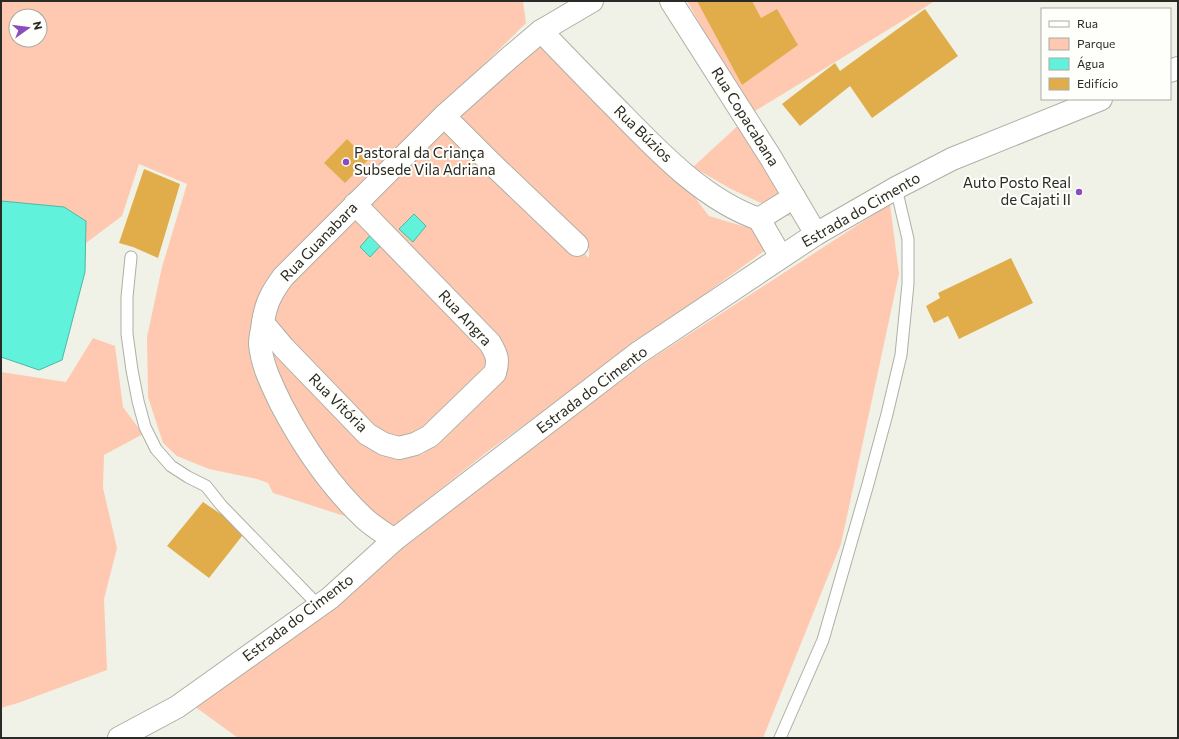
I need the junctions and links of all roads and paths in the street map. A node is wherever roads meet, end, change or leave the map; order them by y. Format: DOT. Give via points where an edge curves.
graph roads {
  1 [pos="592,1"];
  2 [pos="671,1"];
  3 [pos="541,31"];
  4 [pos="1099,100"];
  5 [pos="444,116"];
  6 [pos="896,188"];
  7 [pos="794,197"];
  8 [pos="355,204"];
  9 [pos="759,219"];
  10 [pos="816,234"];
  11 [pos="577,245"];
  12 [pos="781,257"];
  13 [pos="131,258"];
  14 [pos="263,323"];
  15 [pos="430,436"];
  16 [pos="394,540"];
  17 [pos="319,606"];
  18 [pos="119,738"];
  19 [pos="780,738"];
  1 -- 3 [label="street, Rua Guanabara"];
  2 -- 7 [label="street, Rua Copacabana"];
  3 -- 5 [label="street, Rua Guanabara"];
  3 -- 9 [label="street, Rua Búzios" via="652,144 690,178 722,202"];
  4 -- 6 [label="street, Estrada do Cimento" via="952,159"];
  5 -- 8 [label="street, Rua Guanabara"];
  5 -- 11 [label="street"];
  6 -- 10 [label="street, Estrada do Cimento"];
  6 -- 19 [label="lane" via="908,239 908,284 901,354 868,484 823,640"];
  7 -- 9 [label="street"];
  7 -- 10 [label="street, Rua Copacabana"];
  8 -- 14 [label="street, Rua Guanabara" via="283,277 265,307"];
  8 -- 15 [label="street, Rua Angra" via="490,343 496,355 498,364 495,373"];
  9 -- 12 [label="street"];
  10 -- 12 [label="street, Estrada do Cimento"];
  12 -- 16 [label="street, Estrada do Cimento" via="638,353"];
  13 -- 17 [label="lane" via="127,334 138,401 156,449 171,466 206,486 221,505"];
  14 -- 15 [label="street, Rua Vitória" via="368,434 384,444 399,448 416,444"];
  14 -- 16 [label="street, Rua Guanabara" via="260,343 264,365 294,429 343,496 365,519"];
  16 -- 17 [label="street, Estrada do Cimento"];
  17 -- 18 [label="street, Estrada do Cimento" via="177,707"];
}
